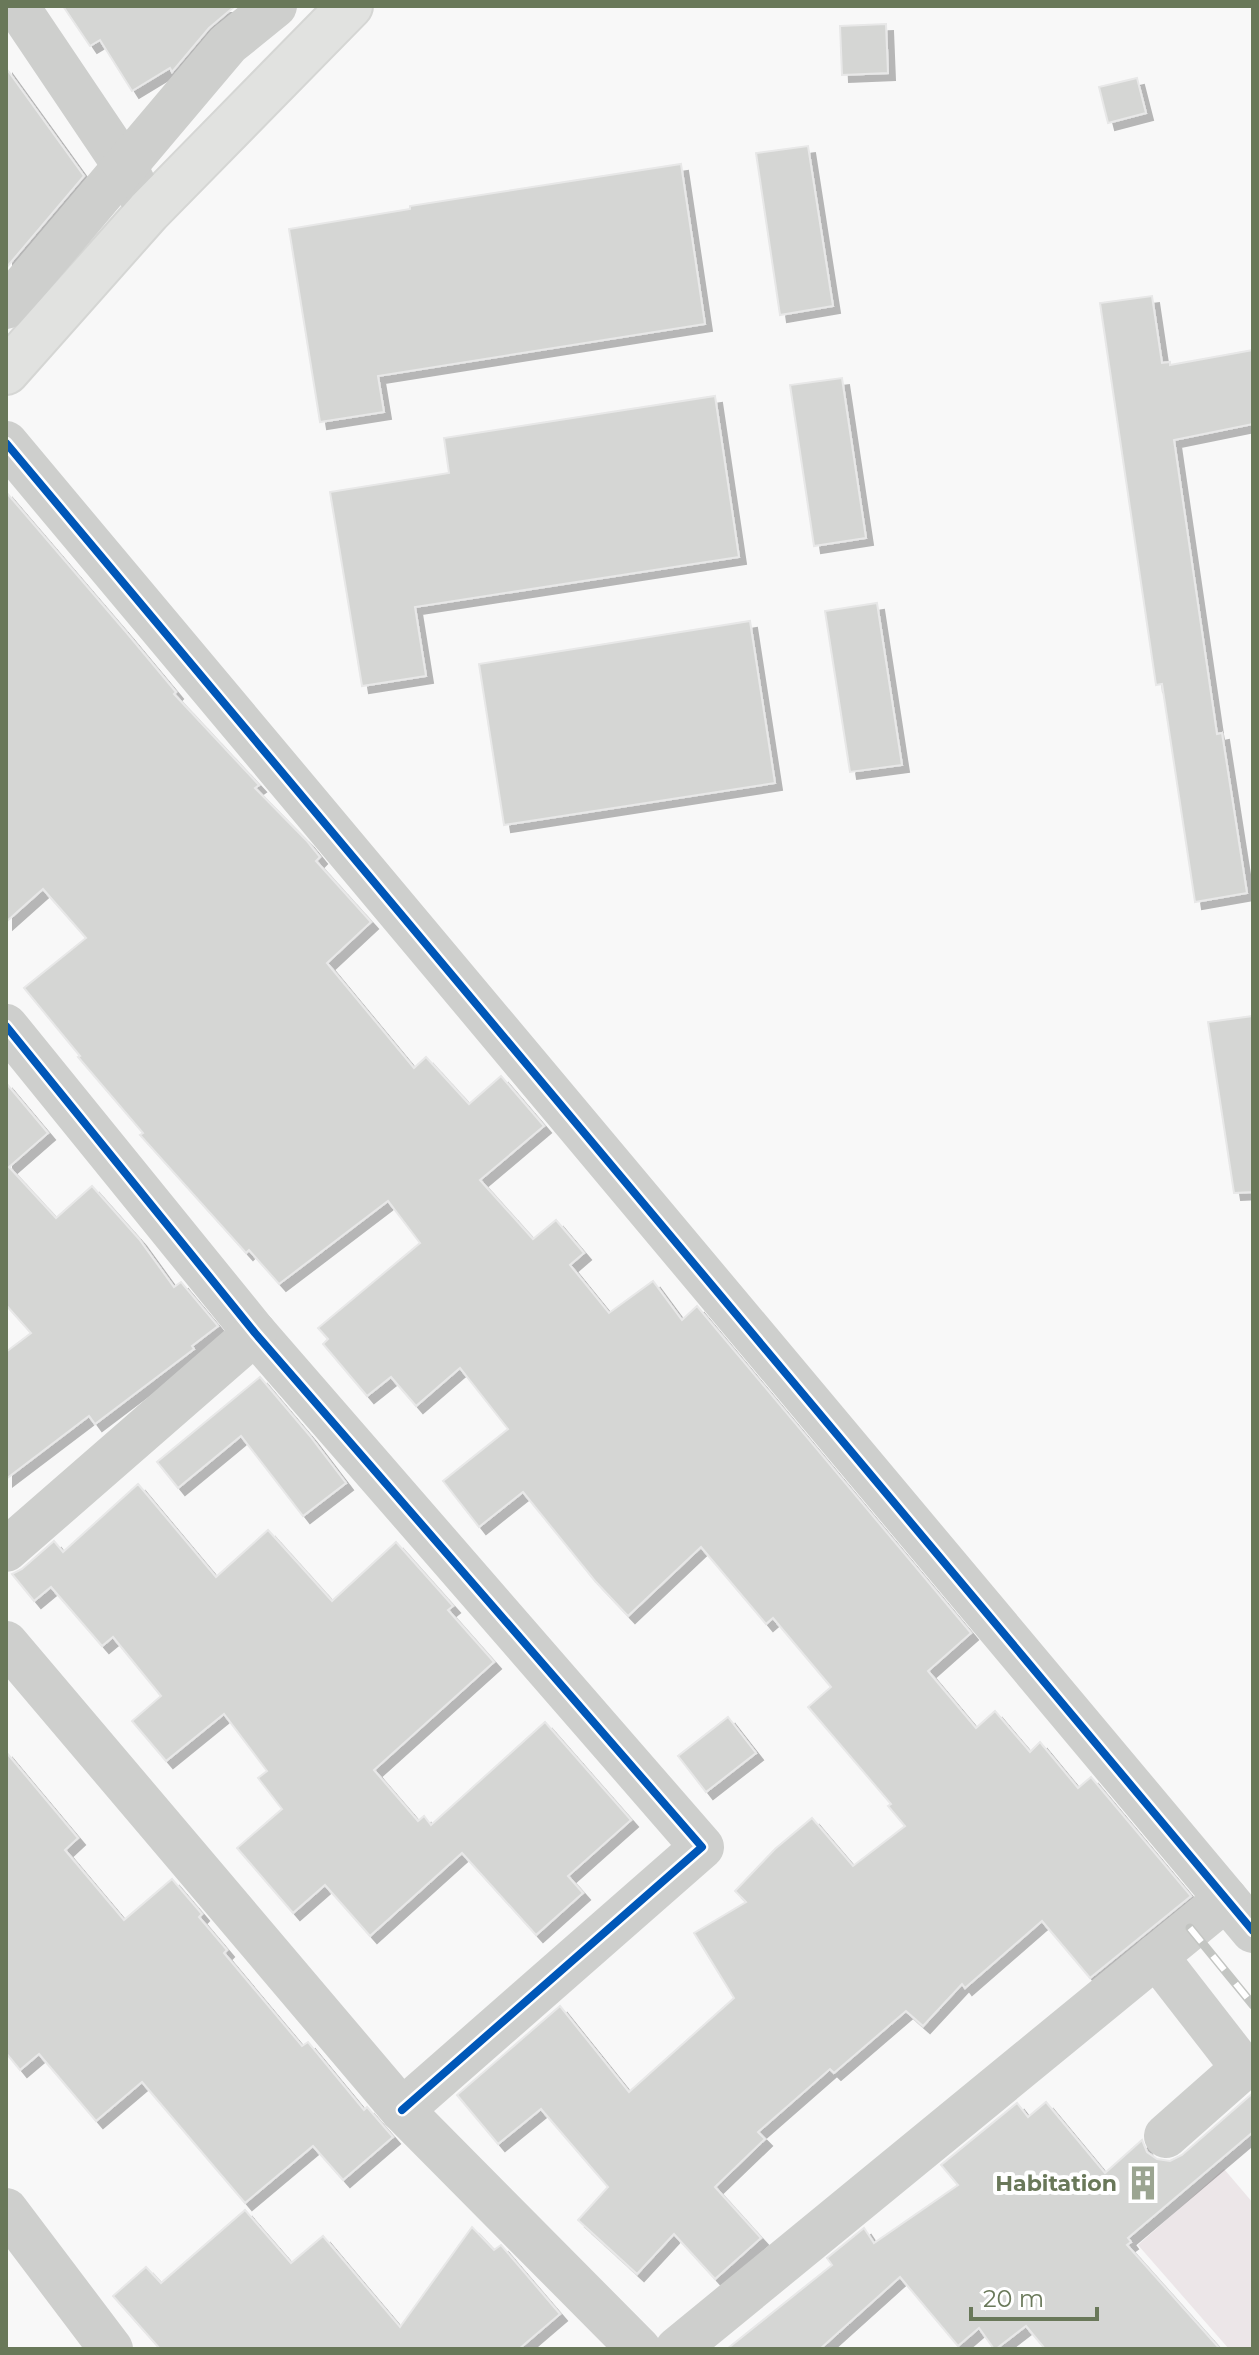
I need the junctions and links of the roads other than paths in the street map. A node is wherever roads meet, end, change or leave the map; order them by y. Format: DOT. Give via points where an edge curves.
graph roads {
  1 [pos="17,6"];
  2 [pos="275,6"];
  3 [pos="350,6"];
  4 [pos="126,168"];
  5 [pos="148,212"];
  6 [pos="6,307"];
  7 [pos="6,372"];
  8 [pos="6,443"];
  9 [pos="6,1026"];
  10 [pos="255,1333"];
  11 [pos="6,1550"];
  12 [pos="6,1643"];
  13 [pos="1226,1899"];
  14 [pos="1253,1931"];
  15 [pos="1156,1956"];
  16 [pos="402,2110"];
  17 [pos="1166,2136"];
  18 [pos="6,2210"];
  19 [pos="647,2348"];
  20 [pos="111,2349"];
  1 -- 4 [label="street"];
  2 -- 4 [label="street" via="228,44"];
  3 -- 5 [label="main road"];
  4 -- 5 [label="street"];
  4 -- 6 [label="street"];
  5 -- 7 [label="main road"];
  8 -- 13 [label="street"];
  9 -- 10 [label="street"];
  10 -- 11 [label="street"];
  10 -- 16 [label="street" via="702,1847"];
  12 -- 16 [label="street"];
  13 -- 14 [label="street"];
  13 -- 15 [label="street"];
  15 -- 17 [label="street" via="1243,2068"];
  15 -- 19 [label="street"];
  16 -- 19 [label="street"];
  18 -- 20 [label="street"];
}
